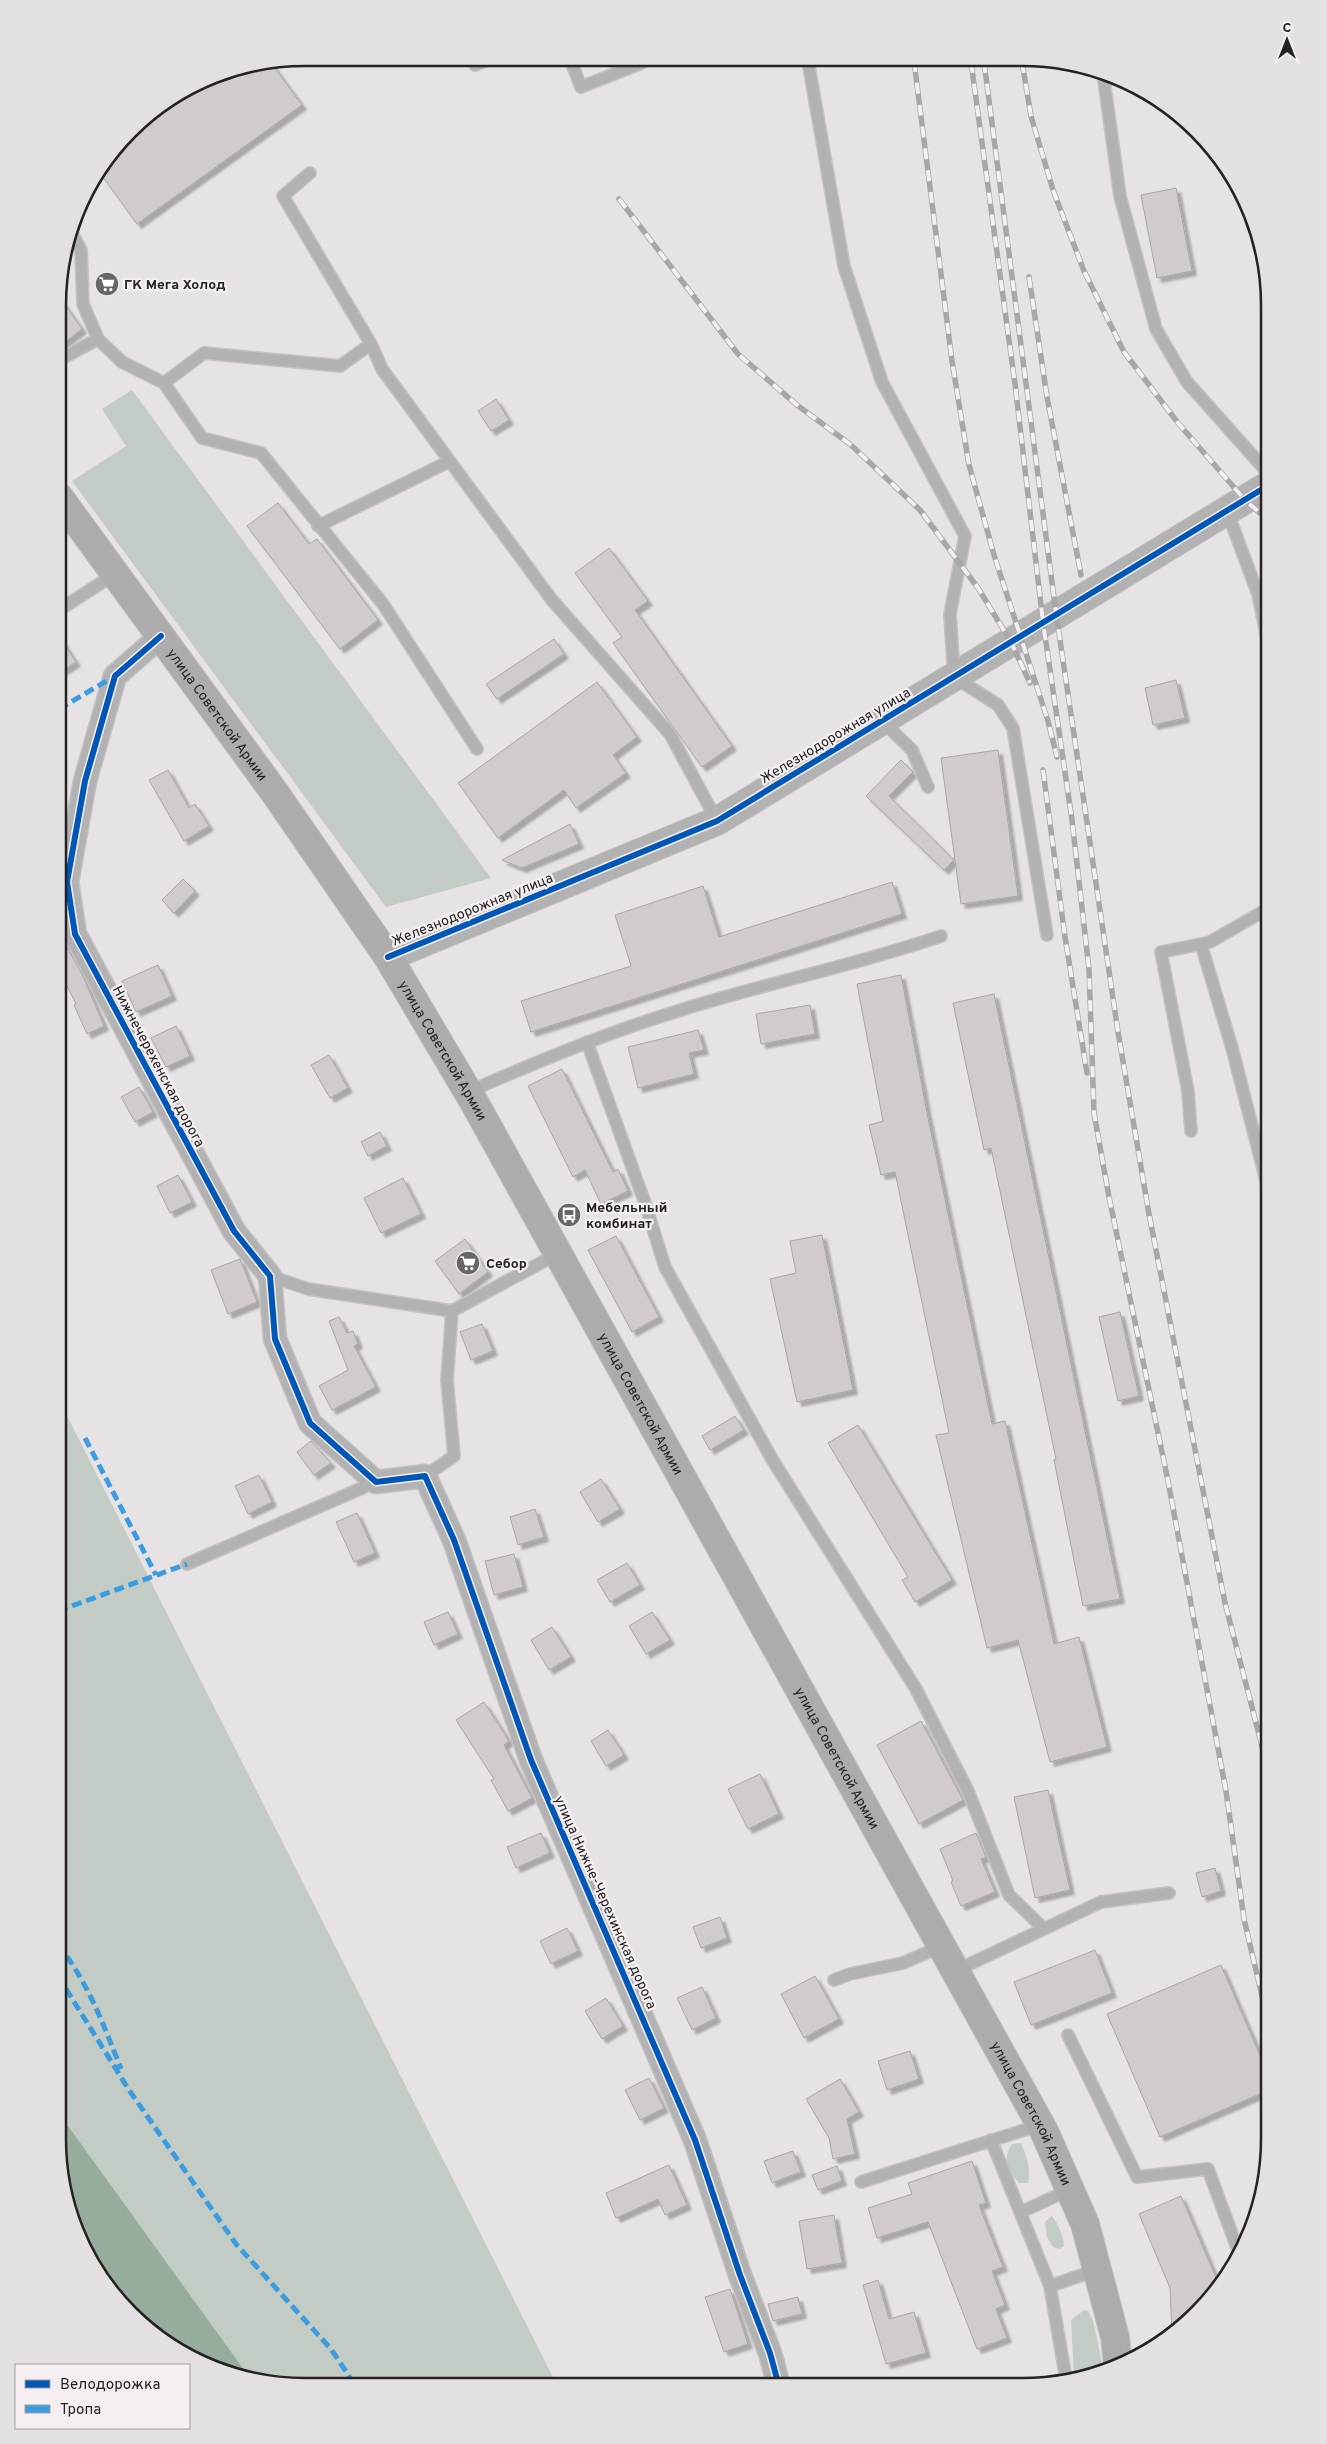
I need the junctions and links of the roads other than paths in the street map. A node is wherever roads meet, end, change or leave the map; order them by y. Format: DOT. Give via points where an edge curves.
graph roads {
  1 [pos="573,66"];
  2 [pos="634,66"];
  3 [pos="809,66"];
  4 [pos="1104,81"];
  5 [pos="310,173"];
  6 [pos="75,239"];
  7 [pos="98,339"];
  8 [pos="371,344"];
  9 [pos="66,357"];
  10 [pos="164,382"];
  11 [pos="448,462"];
  12 [pos="1261,464"];
  13 [pos="1261,490"];
  14 [pos="66,507"];
  15 [pos="1227,511"];
  16 [pos="318,526"];
  17 [pos="115,574"];
  18 [pos="66,606"];
  19 [pos="1261,609"];
  20 [pos="161,636"];
  21 [pos="954,677"];
  22 [pos="882,720"];
  23 [pos="477,749"];
  24 [pos="928,786"];
  25 [pos="717,821"];
  26 [pos="1261,913"];
  27 [pos="1047,935"];
  28 [pos="941,936"];
  29 [pos="1201,944"];
  30 [pos="388,957"];
  31 [pos="587,1042"];
  32 [pos="468,1092"];
  33 [pos="1191,1131"];
  34 [pos="1261,1161"];
  35 [pos="559,1253"];
  36 [pos="270,1276"];
  37 [pos="452,1311"];
  38 [pos="425,1476"];
  39 [pos="376,1482"];
  40 [pos="187,1564"];
  41 [pos="1169,1894"];
  42 [pos="1044,1929"];
  43 [pos="942,1946"];
  44 [pos="955,1971"];
  45 [pos="834,1980"];
  46 [pos="1068,2035"];
  47 [pos="1040,2125"];
  48 [pos="991,2140"];
  49 [pos="861,2182"];
  50 [pos="1070,2190"];
  51 [pos="1021,2212"];
  52 [pos="1236,2245"];
  53 [pos="1097,2270"];
  54 [pos="1050,2286"];
  55 [pos="1117,2358"];
  56 [pos="1065,2374"];
  57 [pos="776,2378"];
  1 -- 2 [label="lane" via="581,87"];
  3 -- 21 [label="lane" via="844,266 879,373 966,536 950,614"];
  4 -- 12 [label="lane" via="1120,196 1156,329 1187,382"];
  5 -- 8 [label="lane" via="282,196"];
  6 -- 7 [label="lane" via="81,250 83,304"];
  7 -- 9 [label="lane"];
  7 -- 10 [label="lane" via="122,362"];
  8 -- 10 [label="lane" via="340,366 204,353"];
  8 -- 11 [label="lane" via="382,369"];
  10 -- 16 [label="lane" via="202,438 261,453"];
  11 -- 16 [label="lane"];
  11 -- 25 [label="lane" via="552,600 670,734"];
  13 -- 15 [label="street, Железнодорожная улица"];
  14 -- 17 [label="main road, улица Советской Армии"];
  15 -- 19 [label="lane"];
  15 -- 21 [label="street, Железнодорожная улица"];
  16 -- 23 [label="lane" via="383,604"];
  17 -- 18 [label="lane"];
  17 -- 20 [label="main road, улица Советской Армии"];
  20 -- 30 [label="main road, улица Советской Армии" via="275,792"];
  20 -- 36 [label="street, Нижнечерехенская дорога" via="115,676 87,771 67,882 75,934 234,1231"];
  21 -- 22 [label="street, Железнодорожная улица"];
  21 -- 27 [label="lane" via="998,705 1013,728"];
  22 -- 24 [label="lane" via="912,750"];
  22 -- 25 [label="street, Железнодорожная улица"];
  25 -- 30 [label="street, Железнодорожная улица"];
  26 -- 29 [label="lane"];
  28 -- 31 [label="lane" via="681,1010"];
  29 -- 33 [label="lane" via="1161,952 1188,1092"];
  29 -- 34 [label="lane"];
  30 -- 32 [label="main road, улица Советской Армии"];
  31 -- 32 [label="lane"];
  31 -- 42 [label="lane" via="665,1267 772,1459 916,1689 968,1791 1009,1895"];
  32 -- 35 [label="main road, улица Советской Армии"];
  35 -- 37 [label="lane"];
  35 -- 43 [label="main road, улица Советской Армии"];
  36 -- 37 [label="lane" via="308,1289"];
  36 -- 39 [label="street" via="275,1339 310,1422"];
  37 -- 38 [label="lane" via="447,1380 454,1456"];
  38 -- 39 [label="street"];
  38 -- 57 [label="street, улица Нижне-Черехинская дорога" via="454,1540 530,1760 695,2140"];
  39 -- 40 [label="lane"];
  41 -- 42 [label="lane" via="1101,1902"];
  42 -- 44 [label="lane"];
  43 -- 44 [label="main road, улица Советской Армии"];
  43 -- 45 [label="lane" via="904,1963"];
  44 -- 47 [label="main road, улица Советской Армии"];
  46 -- 52 [label="lane" via="1137,2176 1208,2169"];
  47 -- 48 [label="lane"];
  47 -- 50 [label="main road, улица Советской Армии"];
  48 -- 49 [label="lane"];
  48 -- 51 [label="lane"];
  50 -- 51 [label="lane"];
  50 -- 53 [label="main road, улица Советской Армии" via="1085,2224"];
  51 -- 54 [label="lane"];
  53 -- 54 [label="lane"];
  53 -- 55 [label="main road, улица Советской Армии" via="1115,2337"];
  54 -- 56 [label="lane"];
}
